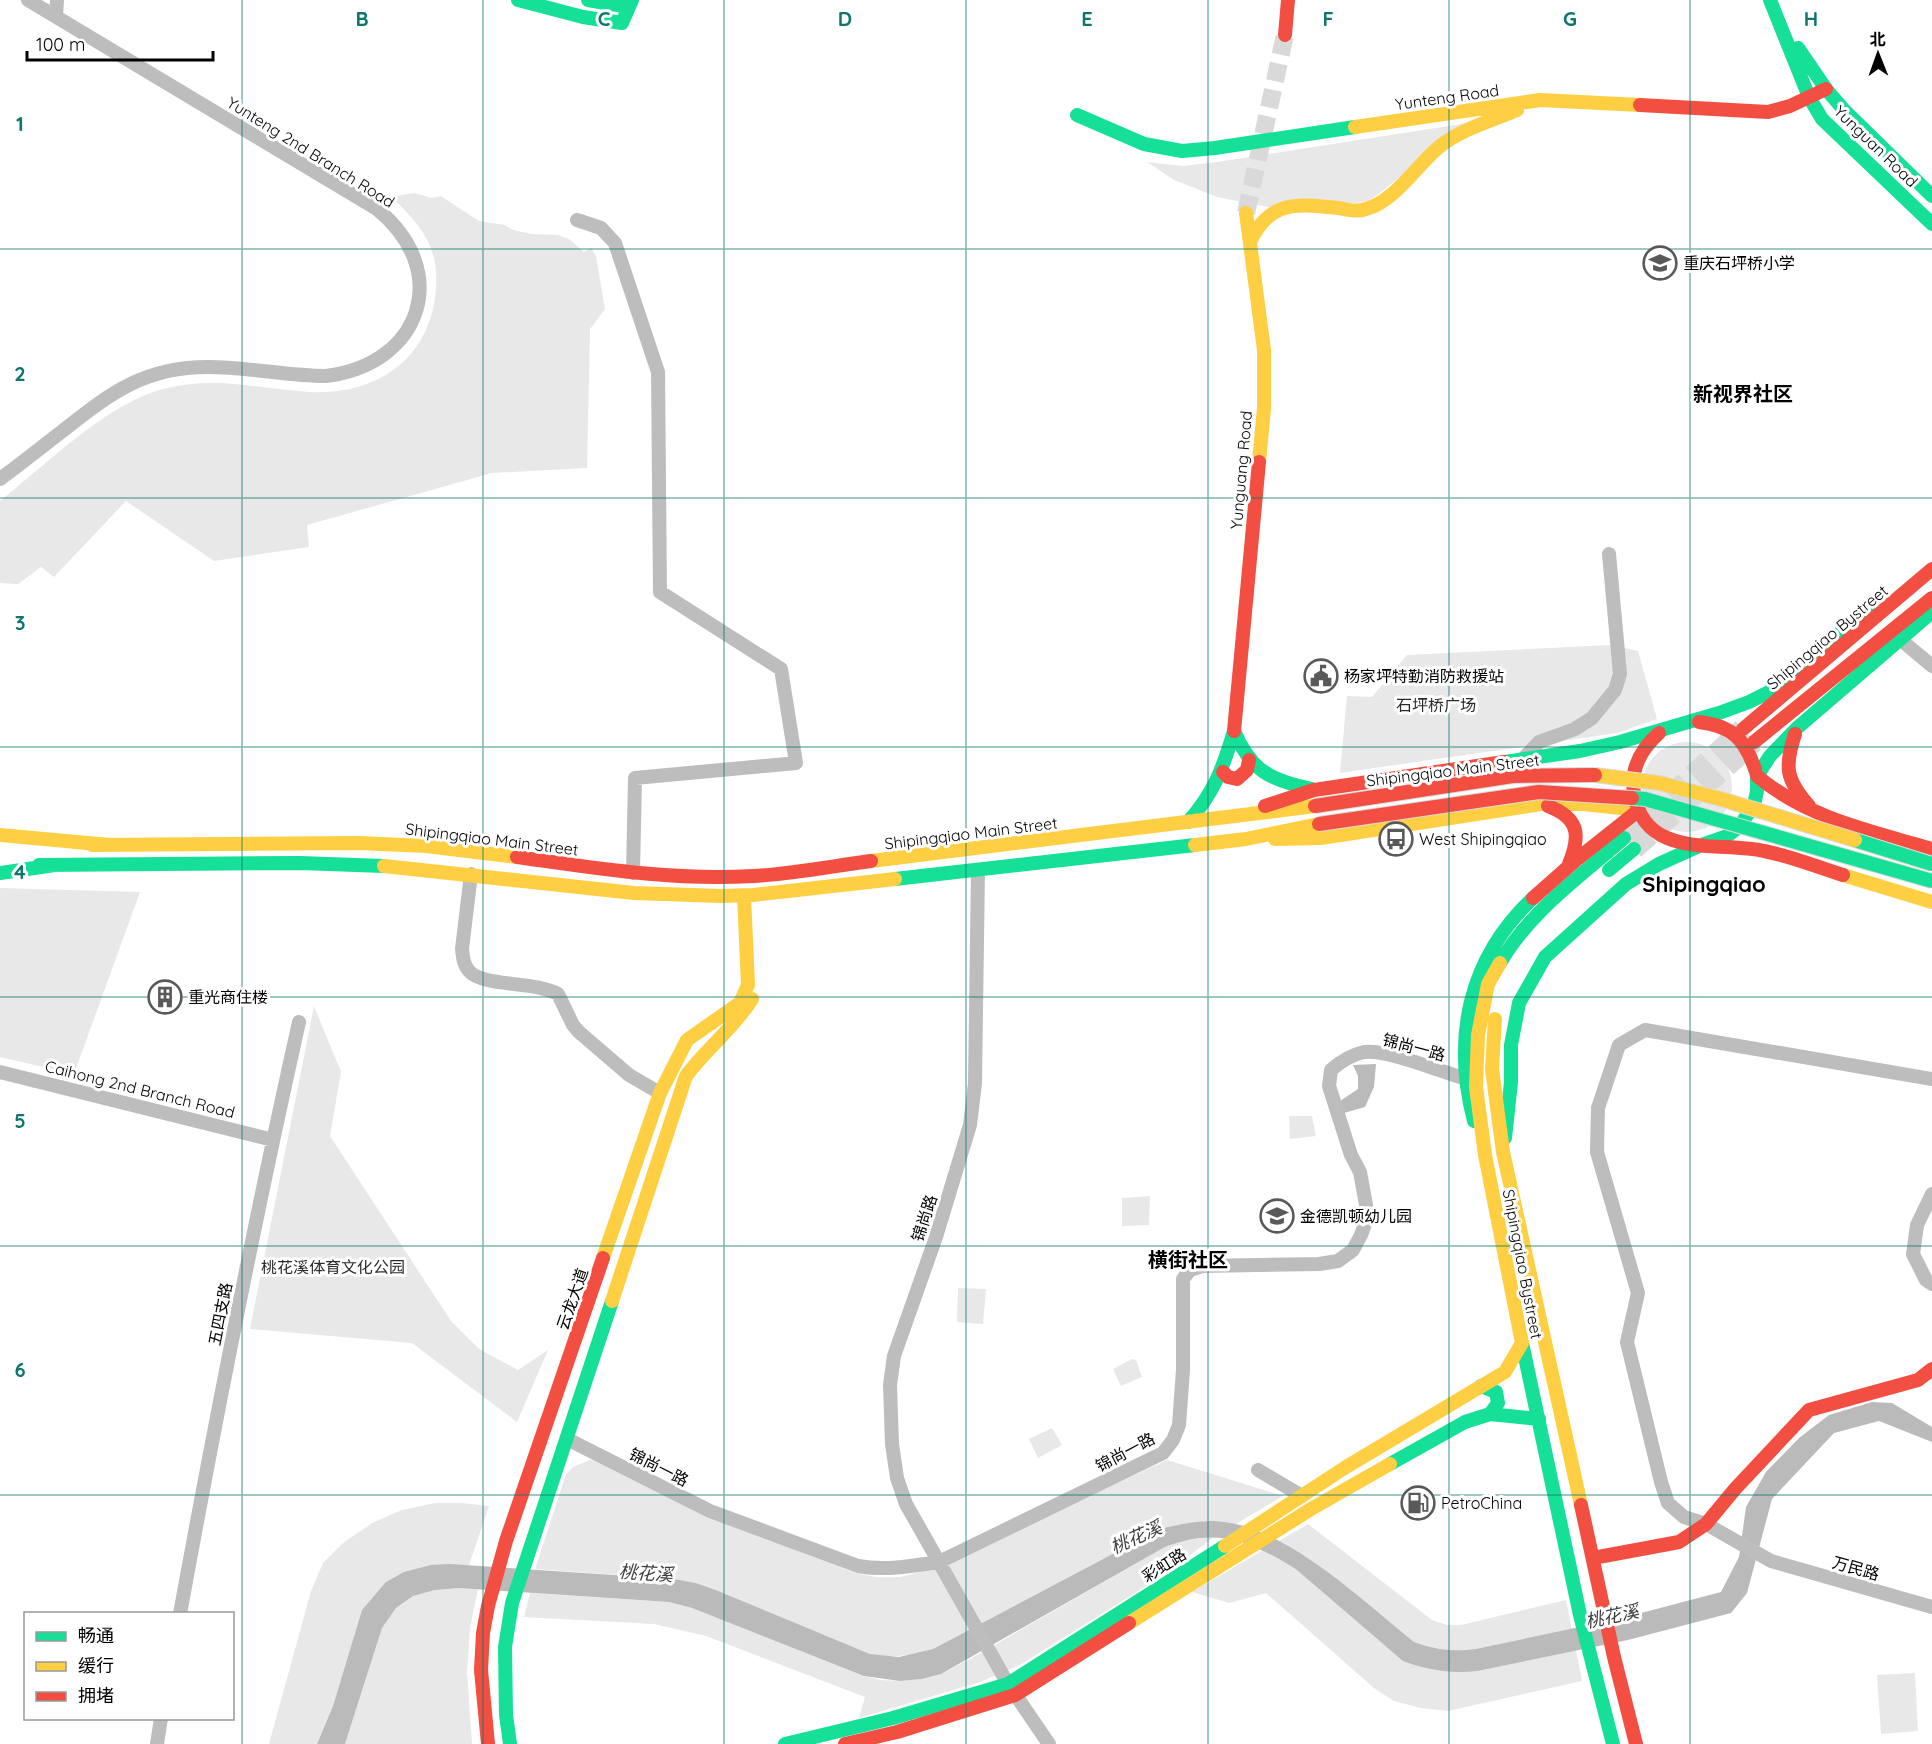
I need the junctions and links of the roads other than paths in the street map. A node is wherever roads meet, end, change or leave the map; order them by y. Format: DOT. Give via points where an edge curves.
graph roads {
  1 [pos="28,0"];
  2 [pos="57,0"];
  3 [pos="519,0"];
  4 [pos="1288,0"];
  5 [pos="1770,0"];
  6 [pos="594,1"];
  7 [pos="42,4"];
  8 [pos="631,4"];
  9 [pos="56,16"];
  10 [pos="583,17"];
  11 [pos="1778,20"];
  12 [pos="1285,35"];
  13 [pos="1826,89"];
  14 [pos="1809,97"];
  15 [pos="1540,100"];
  16 [pos="1077,115"];
  17 [pos="1932,196"];
  18 [pos="1246,213"];
  19 [pos="577,220"];
  20 [pos="1932,224"];
  21 [pos="1250,242"];
  22 [pos="0,479"];
  23 [pos="1609,554"];
  24 [pos="1932,567"];
  25 [pos="1932,598"];
  26 [pos="1932,612"];
  27 [pos="1901,640"];
  28 [pos="1932,666"];
  29 [pos="1690,722"];
  30 [pos="1797,728"];
  31 [pos="1743,729"];
  32 [pos="1663,730"];
  33 [pos="1234,731"];
  34 [pos="1754,742"];
  35 [pos="1249,760"];
  36 [pos="1522,760"];
  37 [pos="1223,772"];
  38 [pos="1757,777"];
  39 [pos="1314,790"];
  40 [pos="1540,804"];
  41 [pos="1639,810"];
  42 [pos="1244,813"];
  43 [pos="1817,814"];
  44 [pos="1188,822"];
  45 [pos="0,835"];
  46 [pos="1624,838"];
  47 [pos="1246,839"];
  48 [pos="109,845"];
  49 [pos="1701,845"];
  50 [pos="0,846"];
  51 [pos="1634,849"];
  52 [pos="1932,849"];
  53 [pos="1932,864"];
  54 [pos="0,865"];
  55 [pos="55,865"];
  56 [pos="1568,866"];
  57 [pos="978,870"];
  58 [pos="0,873"];
  59 [pos="633,873"];
  60 [pos="471,874"];
  61 [pos="1598,880"];
  62 [pos="1932,881"];
  63 [pos="749,895"];
  64 [pos="1932,902"];
  65 [pos="1537,936"];
  66 [pos="299,1022"];
  67 [pos="0,1072"];
  68 [pos="1466,1079"];
  69 [pos="1932,1079"];
  70 [pos="660,1093"];
  71 [pos="273,1140"];
  72 [pos="1503,1152"];
  73 [pos="1485,1155"];
  74 [pos="1932,1194"];
  75 [pos="1932,1284"];
  76 [pos="1522,1343"];
  77 [pos="1932,1369"];
  78 [pos="1481,1386"];
  79 [pos="1490,1414"];
  80 [pos="1539,1419"];
  81 [pos="567,1439"];
  82 [pos="1346,1467"];
  83 [pos="1258,1470"];
  84 [pos="1360,1482"];
  85 [pos="1298,1499"];
  86 [pos="1709,1526"];
  87 [pos="1593,1558"];
  88 [pos="939,1562"];
  89 [pos="1932,1606"];
  90 [pos="180,1612"];
  91 [pos="1011,1689"];
  92 [pos="161,1720"];
  93 [pos="157,1744"];
  94 [pos="488,1744"];
  95 [pos="510,1744"];
  96 [pos="785,1744"];
  97 [pos="845,1744"];
  98 [pos="1048,1744"];
  99 [pos="1613,1744"];
  100 [pos="1636,1744"];
  1 -- 7 [label="street, Yunteng 2nd Branch Road"];
  2 -- 9 [label="street"];
  3 -- 10 [label="main road"];
  4 -- 12 [label="main road"];
  5 -- 11 [label="main road, Yunguan Road"];
  6 -- 8 [label="main road"];
  6 -- 10 [label="main road"];
  7 -- 9 [label="street, Yunteng 2nd Branch Road"];
  8 -- 10 [label="main road" via="622,23"];
  9 -- 22 [label="street, Yunteng 2nd Branch Road" via="377,209 392,221 409,245 416,261 419,291 405,334 373,363 326,376 208,367 172,370 137,380 106,397"];
  11 -- 13 [label="main road, Yunguan Road"];
  11 -- 14 [label="main road, Yunguan Road"];
  13 -- 14 [label="main road, Yunteng Road"];
  13 -- 17 [label="main road, Yunguan Road"];
  14 -- 15 [label="main road, Yunteng Road" via="1768,112"];
  14 -- 20 [label="main road, Yunguan Road" via="1822,119"];
  15 -- 16 [label="main road, Yunteng Road" via="1182,151 1144,144"];
  15 -- 21 [label="main road" via="1440,147 1370,208 1357,211 1290,205 1260,223"];
  18 -- 21 [label="main road, Yunguang Road"];
  19 -- 59 [label="street" via="601,228 615,243 658,372 660,592 781,669 796,763 635,778"];
  21 -- 33 [label="main road, Yunguang Road" via="1263,350 1264,408"];
  23 -- 36 [label="street" via="1620,675 1615,690 1592,718 1575,729 1539,742"];
  24 -- 29 [label="main road" via="1895,587 1769,692 1732,710"];
  24 -- 31 [label="main road, Shipingqiao Bystreet"];
  25 -- 34 [label="main road"];
  26 -- 27 [label="main road"];
  27 -- 28 [label="street"];
  27 -- 30 [label="main road"];
  29 -- 32 [label="main road"];
  29 -- 38 [label="main road" via="1717,724 1730,730 1749,752"];
  30 -- 38 [label="main road" via="1770,756"];
  30 -- 43 [label="main road" via="1788,755 1788,773 1795,791"];
  32 -- 36 [label="main road" via="1580,751"];
  32 -- 41 [label="main road" via="1642,748 1636,761 1633,788"];
  33 -- 35 [label="main road"];
  33 -- 37 [label="main road, Yunguang Road"];
  35 -- 37 [label="main road" via="1247,770 1237,779"];
  35 -- 39 [label="main road" via="1289,784"];
  36 -- 39 [label="main road"];
  37 -- 44 [label="main road, Yunguang Road" via="1204,805"];
  38 -- 43 [label="main road" via="1772,791"];
  38 -- 49 [label="main road" via="1754,805 1739,827"];
  39 -- 42 [label="main road"];
  40 -- 41 [label="main road"];
  40 -- 47 [label="main road" via="1321,838"];
  40 -- 56 [label="main road" via="1565,812 1573,822 1577,838"];
  41 -- 49 [label="main road" via="1661,835"];
  41 -- 56 [label="main road"];
  42 -- 44 [label="main road, Shipingqiao Main Street"];
  42 -- 53 [label="main road, Shipingqiao Main Street, bridge" via="1513,776 1588,774 1670,785"];
  43 -- 52 [label="main road"];
  44 -- 59 [label="main road, Shipingqiao Main Street" via="754,876"];
  45 -- 48 [label="main road"];
  46 -- 73 [label="main road, Shipingqiao Bystreet" via="1540,912 1511,944 1488,984 1478,1035 1476,1087"];
  47 -- 57 [label="main road, Shipingqiao Main Street"];
  47 -- 62 [label="main road, Shipingqiao Main Street, bridge" via="1319,824 1539,792 1645,799"];
  48 -- 50 [label="main road, Shipingqiao Main Street"];
  48 -- 59 [label="main road, Shipingqiao Main Street" via="398,844"];
  49 -- 64 [label="main road" via="1761,850"];
  49 -- 72 [label="main road" via="1626,884 1545,957 1519,1003 1511,1045"];
  51 -- 61 [label="main road"];
  54 -- 55 [label="main road, Shipingqiao Main Street"];
  55 -- 58 [label="main road"];
  55 -- 60 [label="main road, Shipingqiao Main Street" via="317,864"];
  56 -- 68 [label="main road" via="1515,916 1487,957 1469,1003 1463,1035"];
  57 -- 63 [label="main road, Shipingqiao Main Street"];
  57 -- 88 [label="street, 锦尚路" via="975,1083 970,1125 894,1356 890,1385 897,1478 906,1504"];
  60 -- 63 [label="main road, Shipingqiao Main Street" via="634,893"];
  60 -- 70 [label="street" via="462,949 469,972 479,978 539,987 558,994 579,1032 629,1075"];
  63 -- 70 [label="main road, 云龙大道" via="748,985 740,1003 687,1040"];
  63 -- 81 [label="main road" via="754,997 736,1024 696,1061 686,1077"];
  65 -- 72 [label="main road, Shipingqiao Bystreet" via="1500,988 1492,1038 1493,1085"];
  66 -- 71 [label="street, 五四支路"];
  67 -- 71 [label="street, Caihong 2nd Branch Road"];
  68 -- 73 [label="main road" via="1466,1097"];
  68 -- 88 [label="street, 锦尚一路" via="1387,1054 1366,1052 1344,1059 1331,1070 1329,1086 1360,1172 1368,1216 1353,1250 1338,1261 1319,1264 1202,1266 1190,1270 1183,1279 1179,1425 1163,1454"];
  69 -- 86 [label="street, 万民路" via="1645,1030 1618,1045 1598,1108 1597,1152 1638,1293 1627,1342 1668,1503 1684,1517"];
  70 -- 94 [label="main road, 云龙大道" via="506,1541 489,1601 481,1647"];
  71 -- 90 [label="street, 五四支路"];
  72 -- 87 [label="main road, Shipingqiao Bystreet"];
  73 -- 76 [label="main road, Shipingqiao Bystreet"];
  74 -- 75 [label="street" via="1917,1225 1912,1254"];
  76 -- 78 [label="main road, 彩虹路" via="1505,1372"];
  76 -- 80 [label="main road, Shipingqiao Bystreet"];
  77 -- 86 [label="main road" via="1918,1380 1809,1410 1735,1489"];
  78 -- 79 [label="main road" via="1496,1392 1498,1403"];
  78 -- 82 [label="main road, 彩虹路"];
  79 -- 80 [label="main road, 彩虹路"];
  79 -- 84 [label="main road, 彩虹路" via="1465,1422"];
  80 -- 99 [label="main road, Shipingqiao Bystreet" via="1580,1615"];
  81 -- 88 [label="street, 锦尚一路" via="710,1511 858,1566 900,1569"];
  81 -- 95 [label="main road" via="512,1603 505,1647"];
  82 -- 84 [label="main road" via="1348,1479"];
  82 -- 85 [label="main road, 彩虹路"];
  83 -- 85 [label="street"];
  84 -- 91 [label="main road, 彩虹路"];
  85 -- 91 [label="main road, 彩虹路"];
  86 -- 87 [label="main road" via="1679,1542"];
  86 -- 89 [label="street, 万民路" via="1771,1561"];
  87 -- 100 [label="main road, Shipingqiao Bystreet"];
  88 -- 91 [label="street, 锦尚路"];
  91 -- 96 [label="main road, 彩虹路"];
  91 -- 97 [label="main road, 彩虹路" via="897,1732"];
  91 -- 98 [label="street, 锦尚路"];
  92 -- 93 [label="street"];
}
